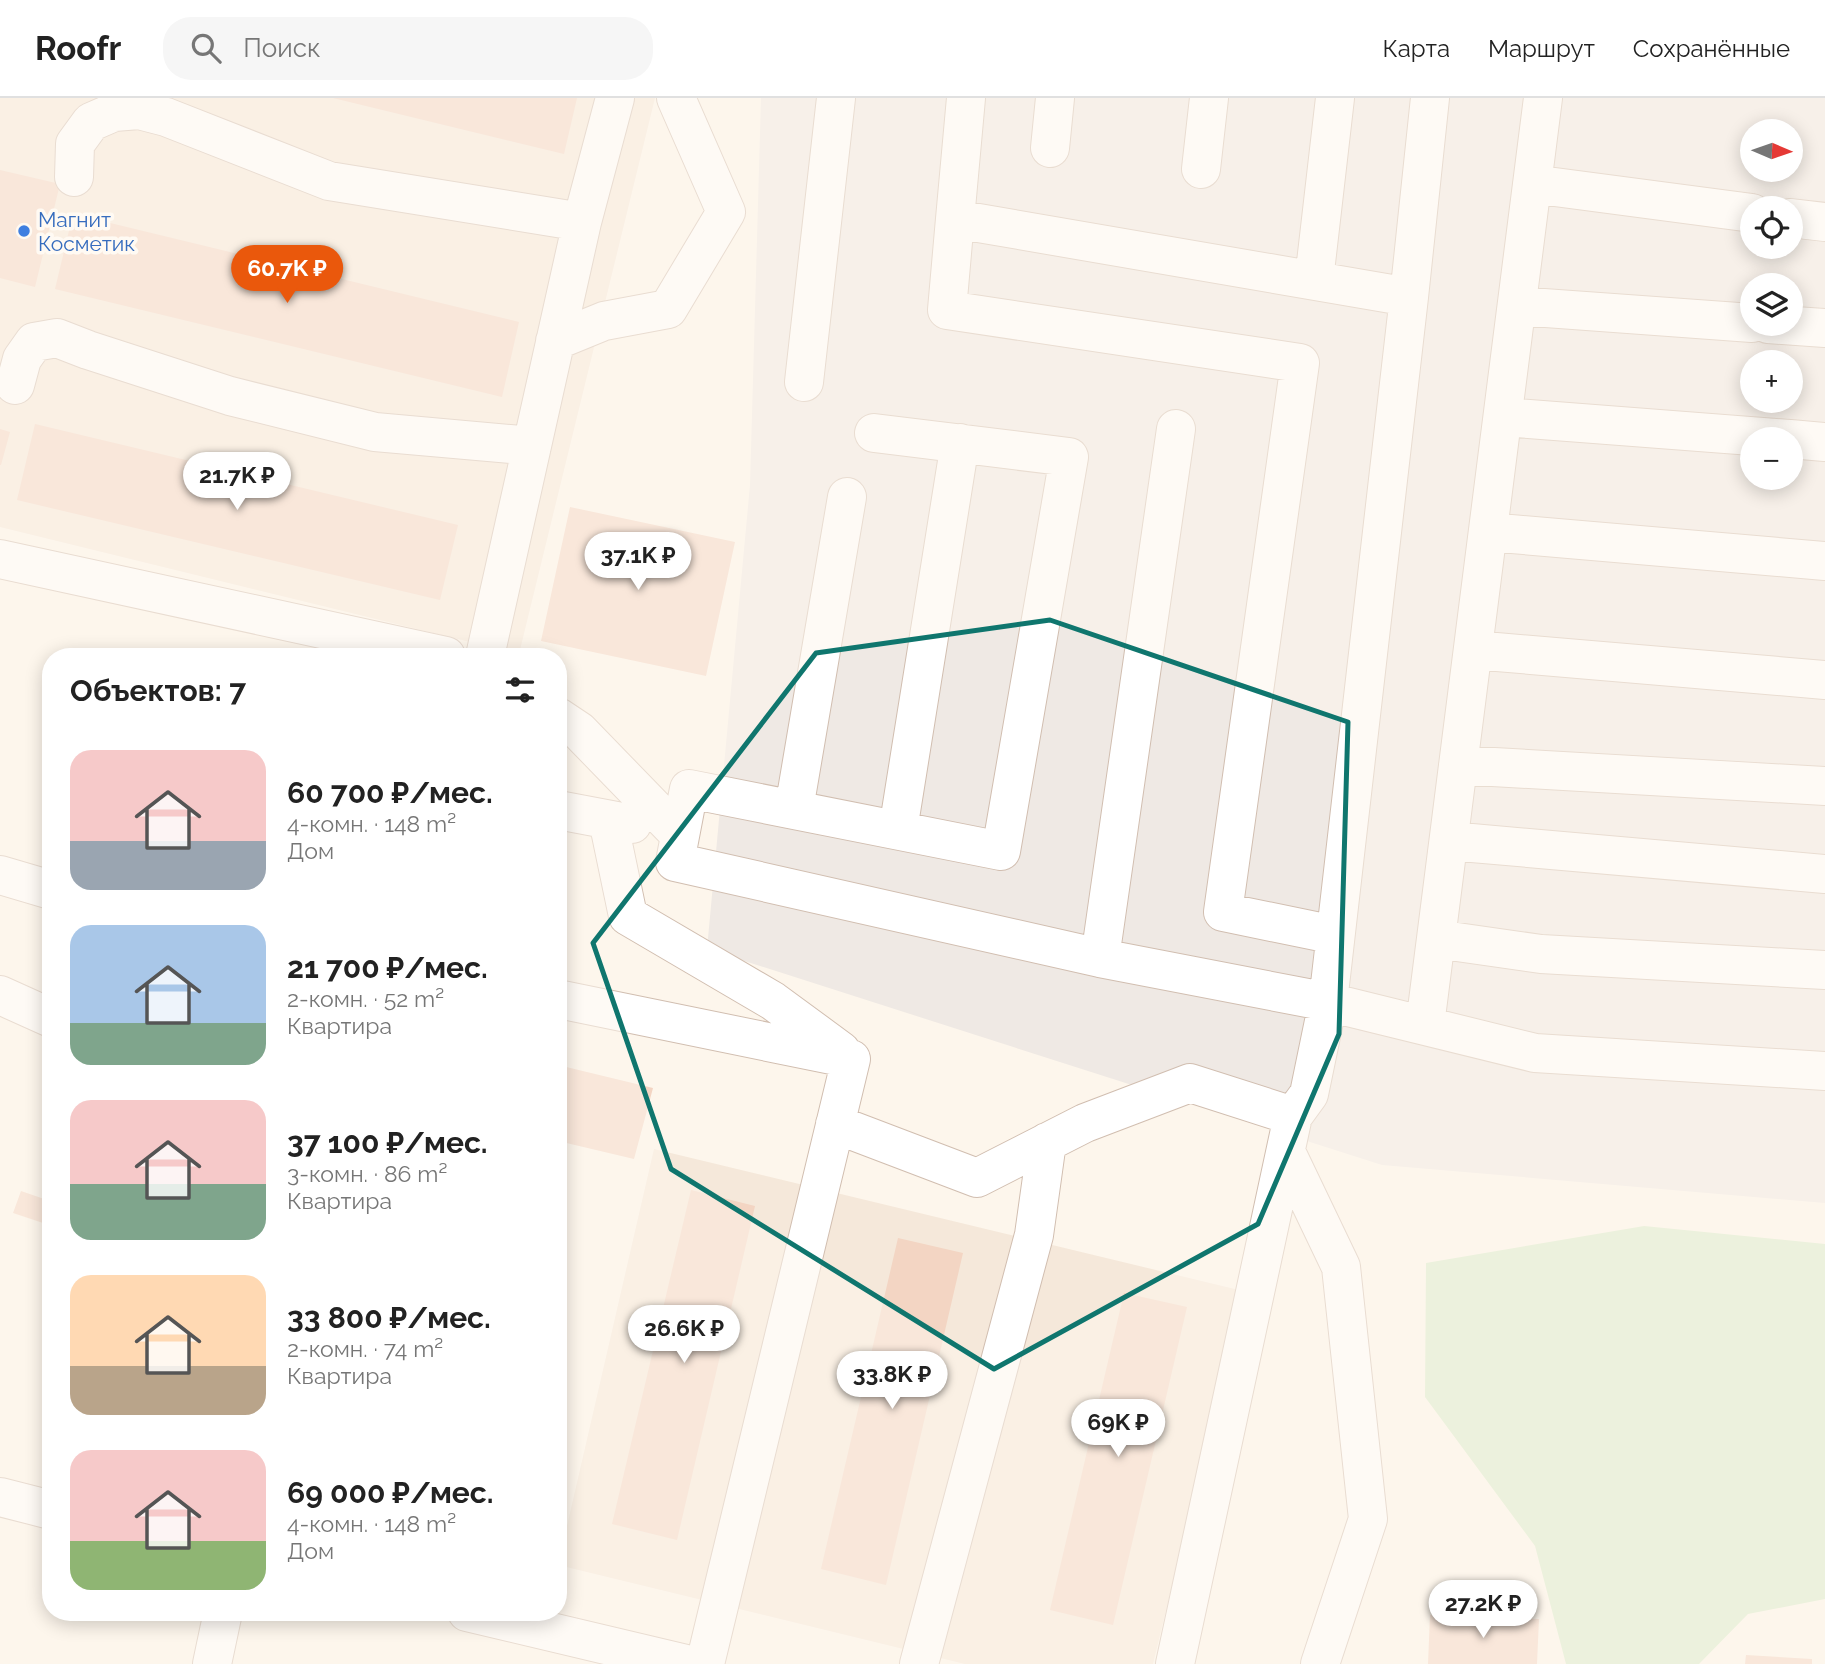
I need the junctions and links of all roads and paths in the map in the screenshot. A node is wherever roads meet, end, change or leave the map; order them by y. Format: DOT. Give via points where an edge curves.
graph roads {
  1 [pos="615,98"];
  2 [pos="676,98"];
  3 [pos="836,98"];
  4 [pos="966,98"];
  5 [pos="1055,98"];
  6 [pos="1209,98"];
  7 [pos="1335,98"];
  8 [pos="1430,98"];
  9 [pos="1543,98"];
  10 [pos="1051,148"];
  11 [pos="1201,170"];
  12 [pos="74,177"];
  13 [pos="1532,184"];
  14 [pos="1740,211"];
  15 [pos="955,219"];
  16 [pos="1803,219"];
  17 [pos="582,222"];
  18 [pos="1825,222"];
  19 [pos="1314,280"];
  20 [pos="1409,297"];
  21 [pos="1517,306"];
  22 [pos="1740,322"];
  23 [pos="1803,326"];
  24 [pos="1825,328"];
  25 [pos="555,341"];
  26 [pos="803,382"];
  27 [pos="15,385"];
  28 [pos="1503,417"];
  29 [pos="1176,429"];
  30 [pos="874,433"];
  31 [pos="1740,435"];
  32 [pos="1803,440"];
  33 [pos="1825,442"];
  34 [pos="960,443"];
  35 [pos="532,446"];
  36 [pos="847,497"];
  37 [pos="1488,532"];
  38 [pos="0,559"];
  39 [pos="1825,561"];
  40 [pos="409,648"];
  41 [pos="487,648"];
  42 [pos="1473,650"];
  43 [pos="1825,680"];
  44 [pos="567,723"];
  45 [pos="1458,765"];
  46 [pos="1825,786"];
  47 [pos="794,809"];
  48 [pos="567,812"];
  49 [pos="608,820"];
  50 [pos="898,830"];
  51 [pos="679,834"];
  52 [pos="1449,841"];
  53 [pos="1825,874"];
  54 [pos="0,875"];
  55 [pos="42,887"];
  56 [pos="1335,935"];
  57 [pos="1436,939"];
  58 [pos="1100,958"];
  59 [pos="1825,970"];
  60 [pos="0,995"];
  61 [pos="567,1001"];
  62 [pos="1328,1002"];
  63 [pos="42,1014"];
  64 [pos="1425,1025"];
  65 [pos="851,1059"];
  66 [pos="1825,1071"];
  67 [pos="835,1124"];
  68 [pos="1289,1134"];
  69 [pos="1047,1142"];
  70 [pos="0,1497"];
  71 [pos="42,1508"];
  72 [pos="221,1621"];
  73 [pos="505,1621"];
  74 [pos="212,1664"];
  75 [pos="686,1664"];
  76 [pos="705,1664"];
  77 [pos="919,1664"];
  78 [pos="1175,1664"];
  79 [pos="1320,1664"];
  1 -- 17 [label="street"];
  2 -- 25 [label="street" via="726,212 668,309 604,321"];
  3 -- 26 [label="street"];
  4 -- 15 [label="street"];
  5 -- 10 [label="street"];
  6 -- 11 [label="street"];
  7 -- 19 [label="street"];
  8 -- 20 [label="street"];
  9 -- 13 [label="street"];
  12 -- 17 [label="street" via="75,144 91,122 114,112 139,110 329,181"];
  13 -- 14 [label="street"];
  13 -- 21 [label="street"];
  15 -- 19 [label="street"];
  15 -- 56 [label="street" via="947,310 1300,363 1223,912"];
  16 -- 18 [label="street"];
  17 -- 25 [label="street"];
  19 -- 20 [label="street"];
  20 -- 56 [label="street"];
  21 -- 22 [label="street"];
  21 -- 28 [label="street"];
  23 -- 24 [label="street"];
  25 -- 35 [label="street"];
  27 -- 35 [label="street" via="22,359 34,342 57,338 230,396 375,432"];
  28 -- 31 [label="street"];
  28 -- 37 [label="street"];
  29 -- 58 [label="street"];
  30 -- 34 [label="street"];
  32 -- 33 [label="street"];
  34 -- 50 [label="street"];
  34 -- 50 [label="street" via="1069,457 1001,851"];
  35 -- 41 [label="street"];
  36 -- 47 [label="street"];
  37 -- 39 [label="street"];
  37 -- 42 [label="street"];
  38 -- 40 [label="street"];
  42 -- 43 [label="street"];
  42 -- 45 [label="street"];
  44 -- 51 [label="street"];
  45 -- 46 [label="street"];
  45 -- 52 [label="street"];
  47 -- 50 [label="street"];
  47 -- 51 [label="street" via="690,789"];
  48 -- 49 [label="street"];
  49 -- 51 [label="street"];
  49 -- 65 [label="street" via="628,916 773,1001"];
  51 -- 58 [label="street" via="675,862"];
  52 -- 53 [label="street"];
  52 -- 57 [label="street"];
  54 -- 55 [label="street"];
  56 -- 62 [label="street"];
  57 -- 59 [label="street" via="1541,954"];
  57 -- 64 [label="street"];
  58 -- 62 [label="street"];
  60 -- 63 [label="street"];
  61 -- 65 [label="street"];
  62 -- 64 [label="street"];
  62 -- 68 [label="street" via="1308,1094"];
  64 -- 66 [label="street" via="1535,1053"];
  65 -- 67 [label="street"];
  67 -- 69 [label="street" via="977,1178"];
  67 -- 76 [label="street"];
  68 -- 69 [label="street" via="1190,1083"];
  68 -- 78 [label="street"];
  68 -- 79 [label="street" via="1342,1267 1368,1519"];
  69 -- 77 [label="street" via="1034,1236"];
  70 -- 71 [label="street"];
  72 -- 74 [label="street"];
  73 -- 75 [label="street"];
}
